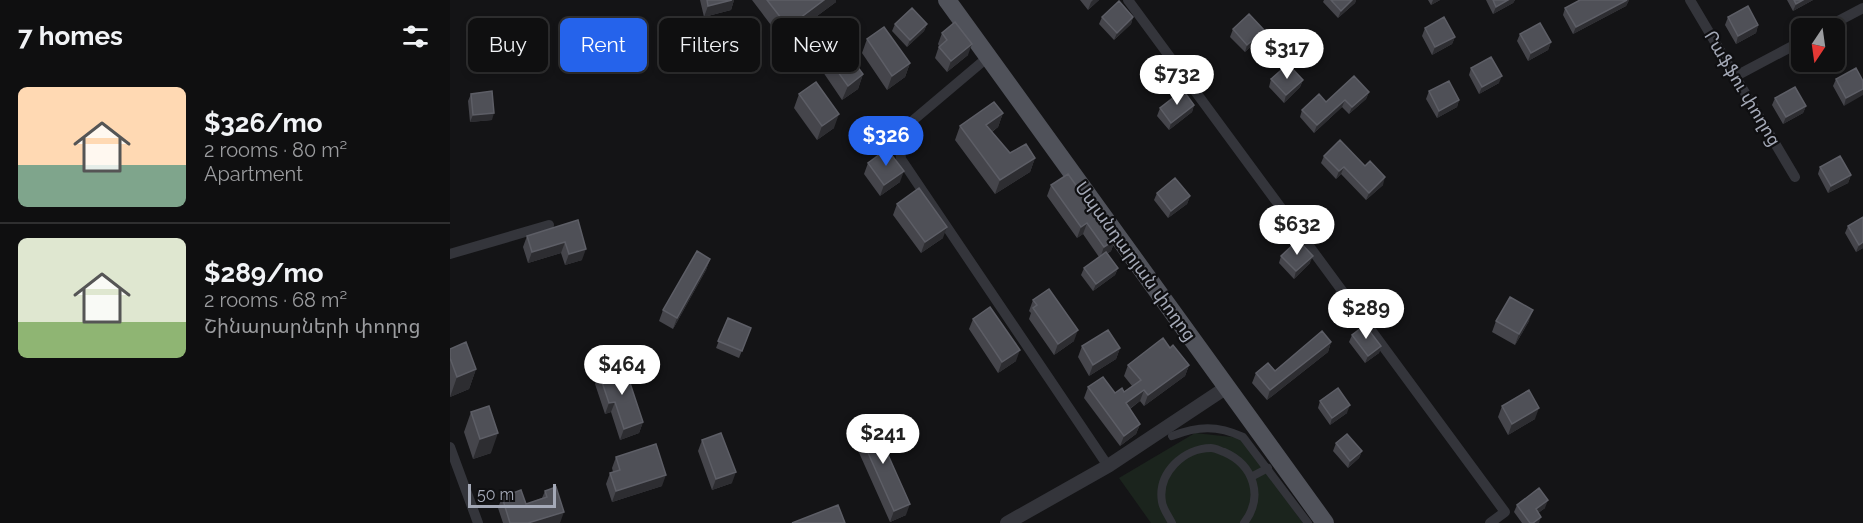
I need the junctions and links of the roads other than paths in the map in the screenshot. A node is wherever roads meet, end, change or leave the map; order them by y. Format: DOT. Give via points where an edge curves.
graph roads {
  1 [pos="947,0"];
  2 [pos="1128,0"];
  3 [pos="1690,0"];
  4 [pos="1863,8"];
  5 [pos="1844,18"];
  6 [pos="1791,47"];
  7 [pos="988,57"];
  8 [pos="1736,76"];
  9 [pos="1795,177"];
  10 [pos="549,225"];
  11 [pos="450,254"];
  12 [pos="1227,387"];
  13 [pos="1172,436"];
  14 [pos="450,447"];
  15 [pos="1108,466"];
  16 [pos="1268,468"];
  17 [pos="1251,477"];
  18 [pos="478,523"];
  19 [pos="1007,523"];
  20 [pos="1172,523"];
  21 [pos="1244,523"];
  22 [pos="1308,523"];
  23 [pos="1325,523"];
  24 [pos="1490,523"];
  1 -- 7 [label="main road, Սպանդարյան փողոց"];
  2 -- 24 [label="street" via="1505,512"];
  3 -- 8 [label="street, Րաֆֆու փողոց"];
  4 -- 5 [label="street"];
  6 -- 8 [label="street"];
  7 -- 12 [label="main road, Սպանդարյան փողոց"];
  7 -- 15 [label="street" via="904,128 901,159"];
  8 -- 9 [label="street, Րաֆֆու փողոց"];
  10 -- 11 [label="street"];
  12 -- 15 [label="street"];
  12 -- 23 [label="main road, Սպանդարյան փողոց"];
  13 -- 16 [label="street" via="1191,428 1228,430 1243,437"];
  14 -- 18 [label="street"];
  15 -- 19 [label="street"];
  16 -- 17 [label="street"];
  16 -- 22 [label="street"];
  17 -- 20 [label="street" via="1239,458 1213,447 1185,453 1166,474 1162,502"];
  17 -- 21 [label="street" via="1255,482 1254,510"];
}
